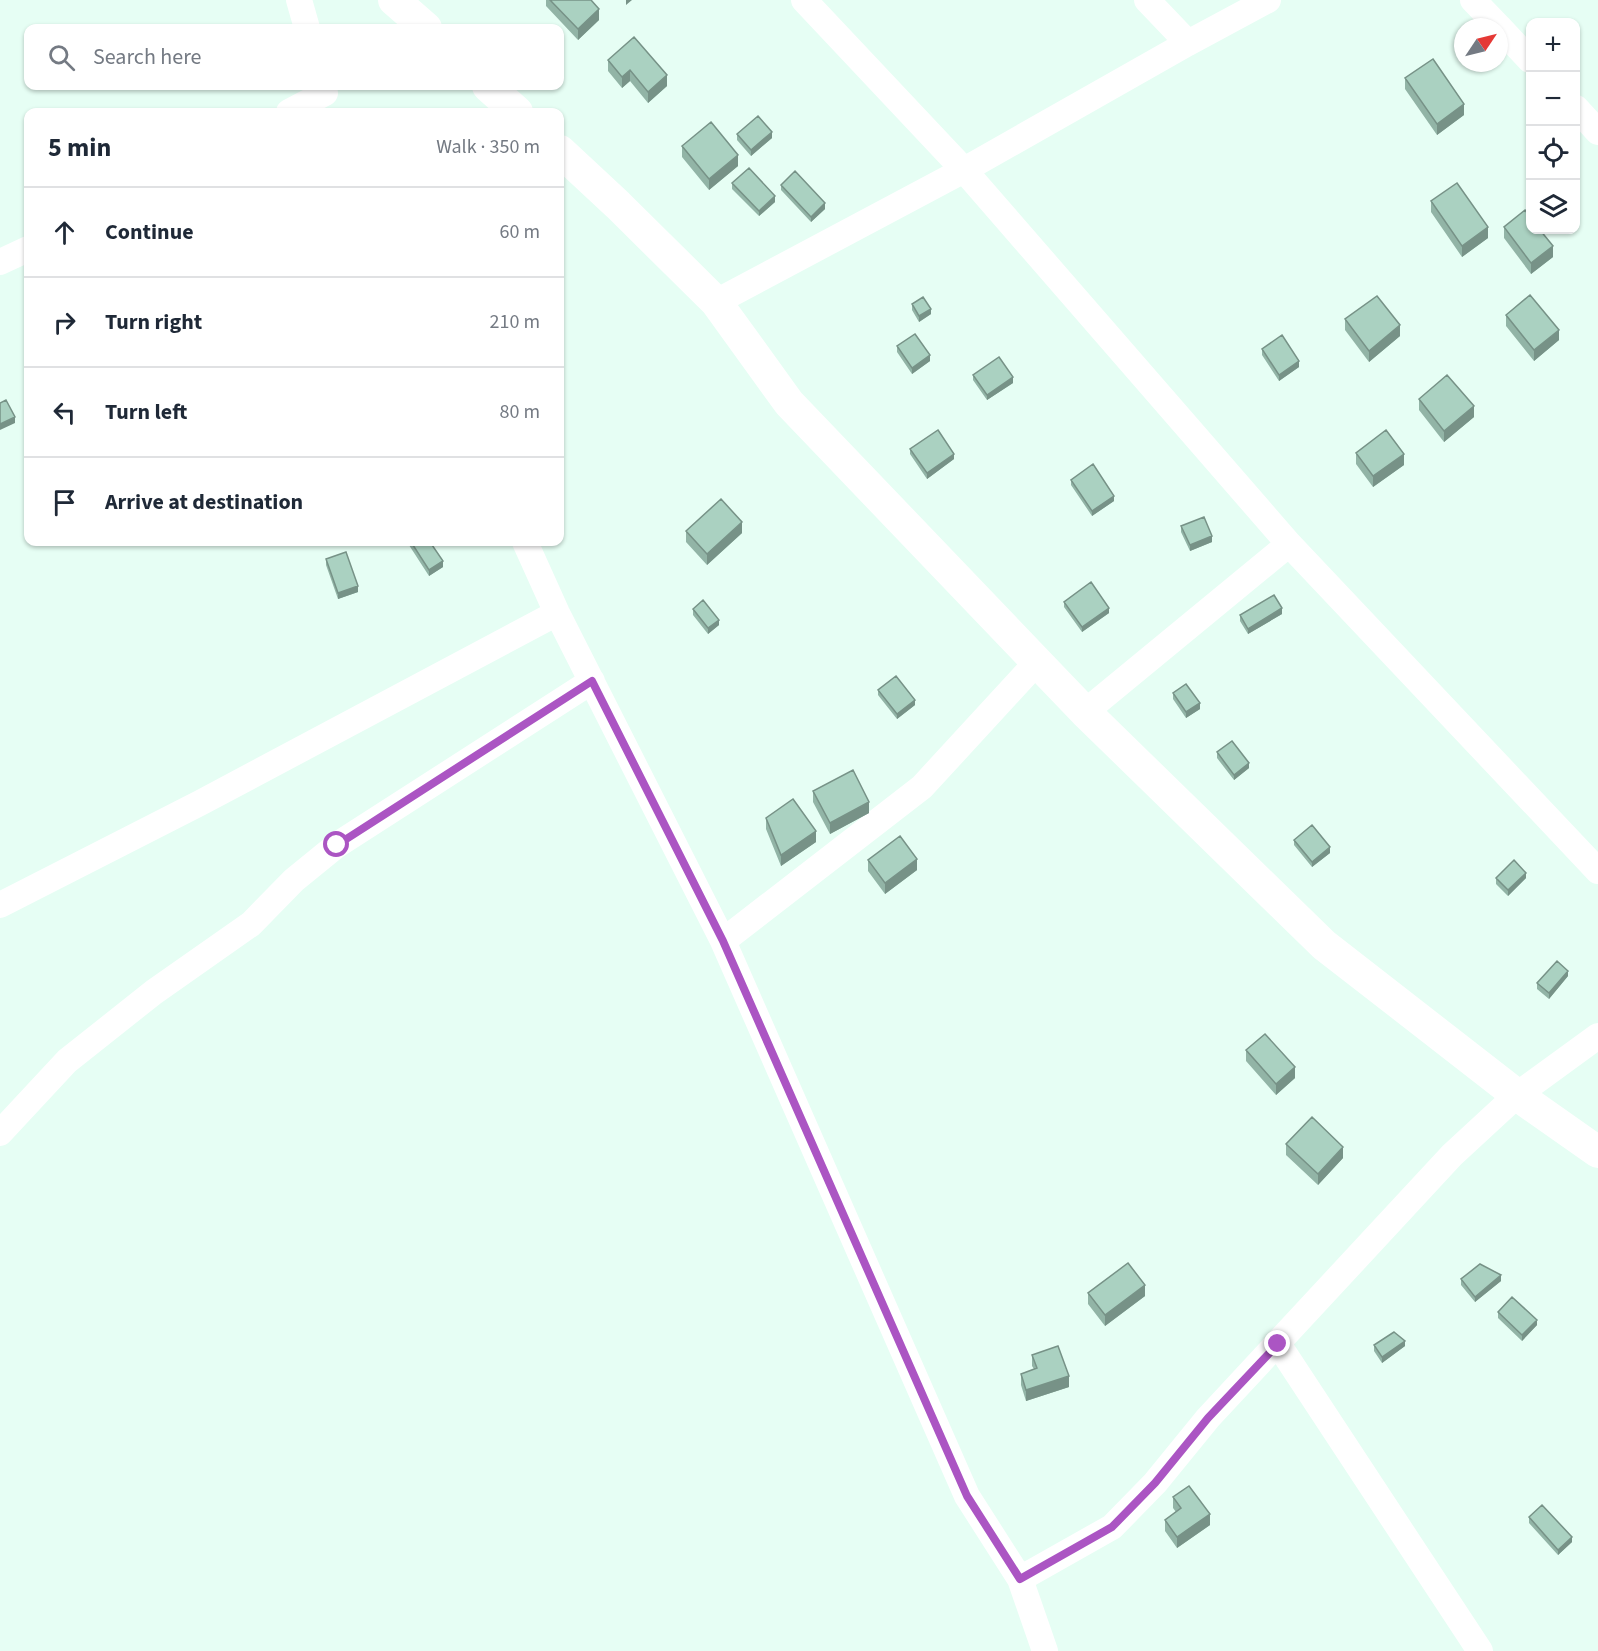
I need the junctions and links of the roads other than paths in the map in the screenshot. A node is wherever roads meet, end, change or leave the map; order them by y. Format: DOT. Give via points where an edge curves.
graph roads {
  1 [pos="299,0"];
  2 [pos="394,0"];
  3 [pos="804,0"];
  4 [pos="1147,0"];
  5 [pos="1268,0"];
  6 [pos="1473,0"];
  7 [pos="1490,18"];
  8 [pos="306,24"];
  9 [pos="421,24"];
  10 [pos="1508,37"];
  11 [pos="1188,43"];
  12 [pos="1526,56"];
  13 [pos="493,90"];
  14 [pos="327,97"];
  15 [pos="299,108"];
  16 [pos="513,108"];
  17 [pos="1580,113"];
  18 [pos="1598,132"];
  19 [pos="564,155"];
  20 [pos="964,170"];
  21 [pos="24,251"];
  22 [pos="0,262"];
  23 [pos="716,302"];
  24 [pos="1289,544"];
  25 [pos="527,546"];
  26 [pos="557,613"];
  27 [pos="1037,662"];
  28 [pos="592,681"];
  29 [pos="1085,712"];
  30 [pos="1598,871"];
  31 [pos="0,905"];
  32 [pos="723,941"];
  33 [pos="1598,1036"];
  34 [pos="1517,1095"];
  35 [pos="0,1133"];
  36 [pos="1598,1152"];
  37 [pos="1278,1344"];
  38 [pos="1020,1579"];
  39 [pos="1045,1651"];
  40 [pos="1480,1651"];
  1 -- 8 [label="street"];
  2 -- 9 [label="street"];
  3 -- 20 [label="street"];
  4 -- 11 [label="street"];
  5 -- 11 [label="street"];
  6 -- 7 [label="street"];
  10 -- 12 [label="street"];
  11 -- 20 [label="street"];
  13 -- 16 [label="street"];
  14 -- 15 [label="street"];
  17 -- 18 [label="street"];
  19 -- 23 [label="street"];
  20 -- 23 [label="street"];
  20 -- 24 [label="street"];
  21 -- 22 [label="street"];
  23 -- 27 [label="street" via="789,403"];
  24 -- 29 [label="street"];
  24 -- 30 [label="street"];
  25 -- 26 [label="street"];
  26 -- 28 [label="street"];
  26 -- 31 [label="street"];
  27 -- 29 [label="street"];
  27 -- 32 [label="street" via="922,787"];
  28 -- 32 [label="street"];
  28 -- 35 [label="street" via="337,845 294,880 251,924 154,992 67,1061"];
  29 -- 34 [label="street" via="1324,945"];
  32 -- 38 [label="street" via="967,1496"];
  33 -- 34 [label="street"];
  34 -- 36 [label="street"];
  34 -- 37 [label="street" via="1452,1155"];
  37 -- 38 [label="street" via="1112,1527"];
  37 -- 40 [label="street"];
  38 -- 39 [label="street"];
}
